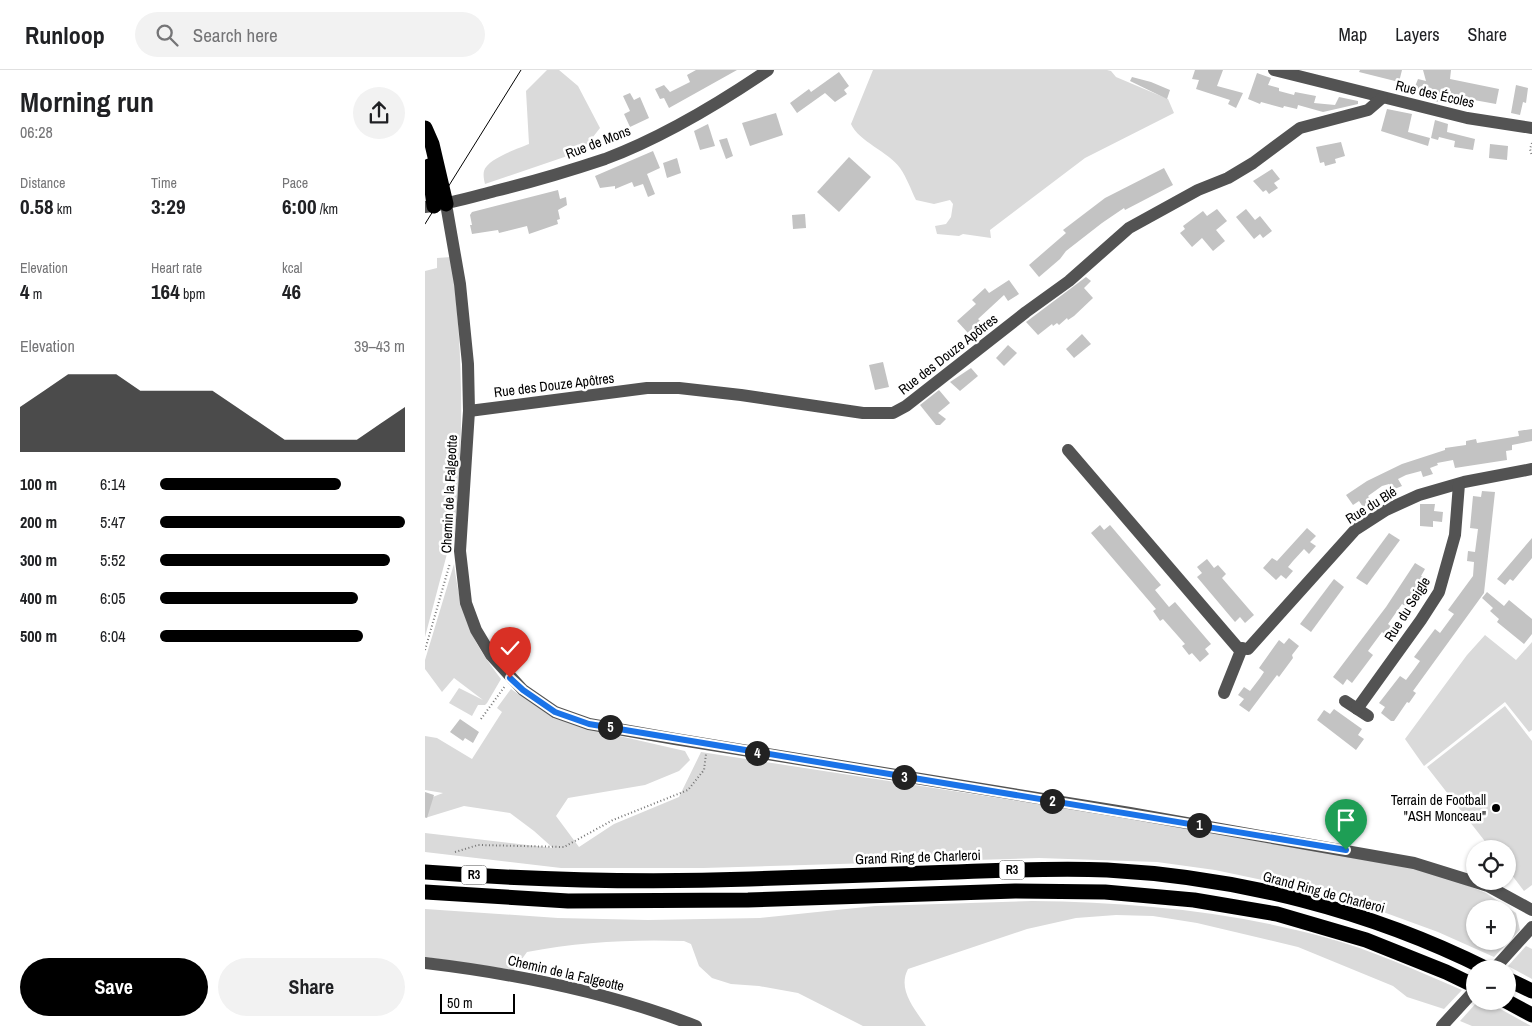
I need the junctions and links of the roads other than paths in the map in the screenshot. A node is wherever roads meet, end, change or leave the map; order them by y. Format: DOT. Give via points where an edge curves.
graph roads {
  1 [pos="768,70"];
  2 [pos="1274,70"];
  3 [pos="1382,98"];
  4 [pos="425,128"];
  5 [pos="1532,128"];
  6 [pos="425,152"];
  7 [pos="435,205"];
  8 [pos="469,411"];
  9 [pos="1068,450"];
  10 [pos="1532,469"];
  11 [pos="1459,484"];
  12 [pos="1242,648"];
  13 [pos="1225,693"];
  14 [pos="1345,701"];
  15 [pos="1357,709"];
  16 [pos="1368,716"];
  17 [pos="425,872"];
  18 [pos="425,892"];
  19 [pos="1532,910"];
  20 [pos="1532,927"];
  21 [pos="1470,960"];
  22 [pos="1502,960"];
  23 [pos="425,963"];
  24 [pos="1466,982"];
  25 [pos="1516,983"];
  26 [pos="1532,991"];
  27 [pos="1466,1000"];
  28 [pos="1516,1006"];
  29 [pos="1532,1015"];
  30 [pos="1446,1022"];
  31 [pos="696,1026"];
  1 -- 7 [label="street, Rue de Mons" via="678,125 606,158 522,184"];
  2 -- 3 [label="street, Rue des Écoles"];
  3 -- 5 [label="street, Rue des Écoles" via="1467,118"];
  3 -- 8 [label="street, Rue des Douze Apôtres" via="1367,110 1300,128 1228,178 1198,190 1129,228 1069,281 893,413 863,413 679,388 647,388"];
  4 -- 7 [label="highway" via="433,144"];
  6 -- 7 [label="highway"];
  7 -- 8 [label="street, Chemin de la Falgeotte" via="461,284"];
  8 -- 19 [label="street, Chemin de la Falgeotte" via="459,551 466,603 476,630 491,655 523,690 555,712 589,724 1405,861 1488,886"];
  9 -- 12 [label="street" via="1238,648"];
  10 -- 11 [label="street, Rue du Blé"];
  11 -- 12 [label="street, Rue du Blé" via="1419,495 1386,510 1355,530 1248,649"];
  11 -- 15 [label="street, Rue du Seigle" via="1455,535 1439,592"];
  12 -- 13 [label="street"];
  14 -- 15 [label="street"];
  15 -- 16 [label="street"];
  17 -- 21 [label="highway, Grand Ring de Charleroi / R3" via="654,881 1107,870 1197,879 1281,894 1370,919"];
  18 -- 24 [label="highway, R3" via="568,901 657,902 1015,891 1105,892 1194,900 1277,914 1366,940"];
  20 -- 22 [label="street"];
  23 -- 31 [label="street, Chemin de la Falgeotte" via="555,984 638,1006"];
  25 -- 26 [label="highway"];
  27 -- 30 [label="street"];
  28 -- 29 [label="highway"];
}
